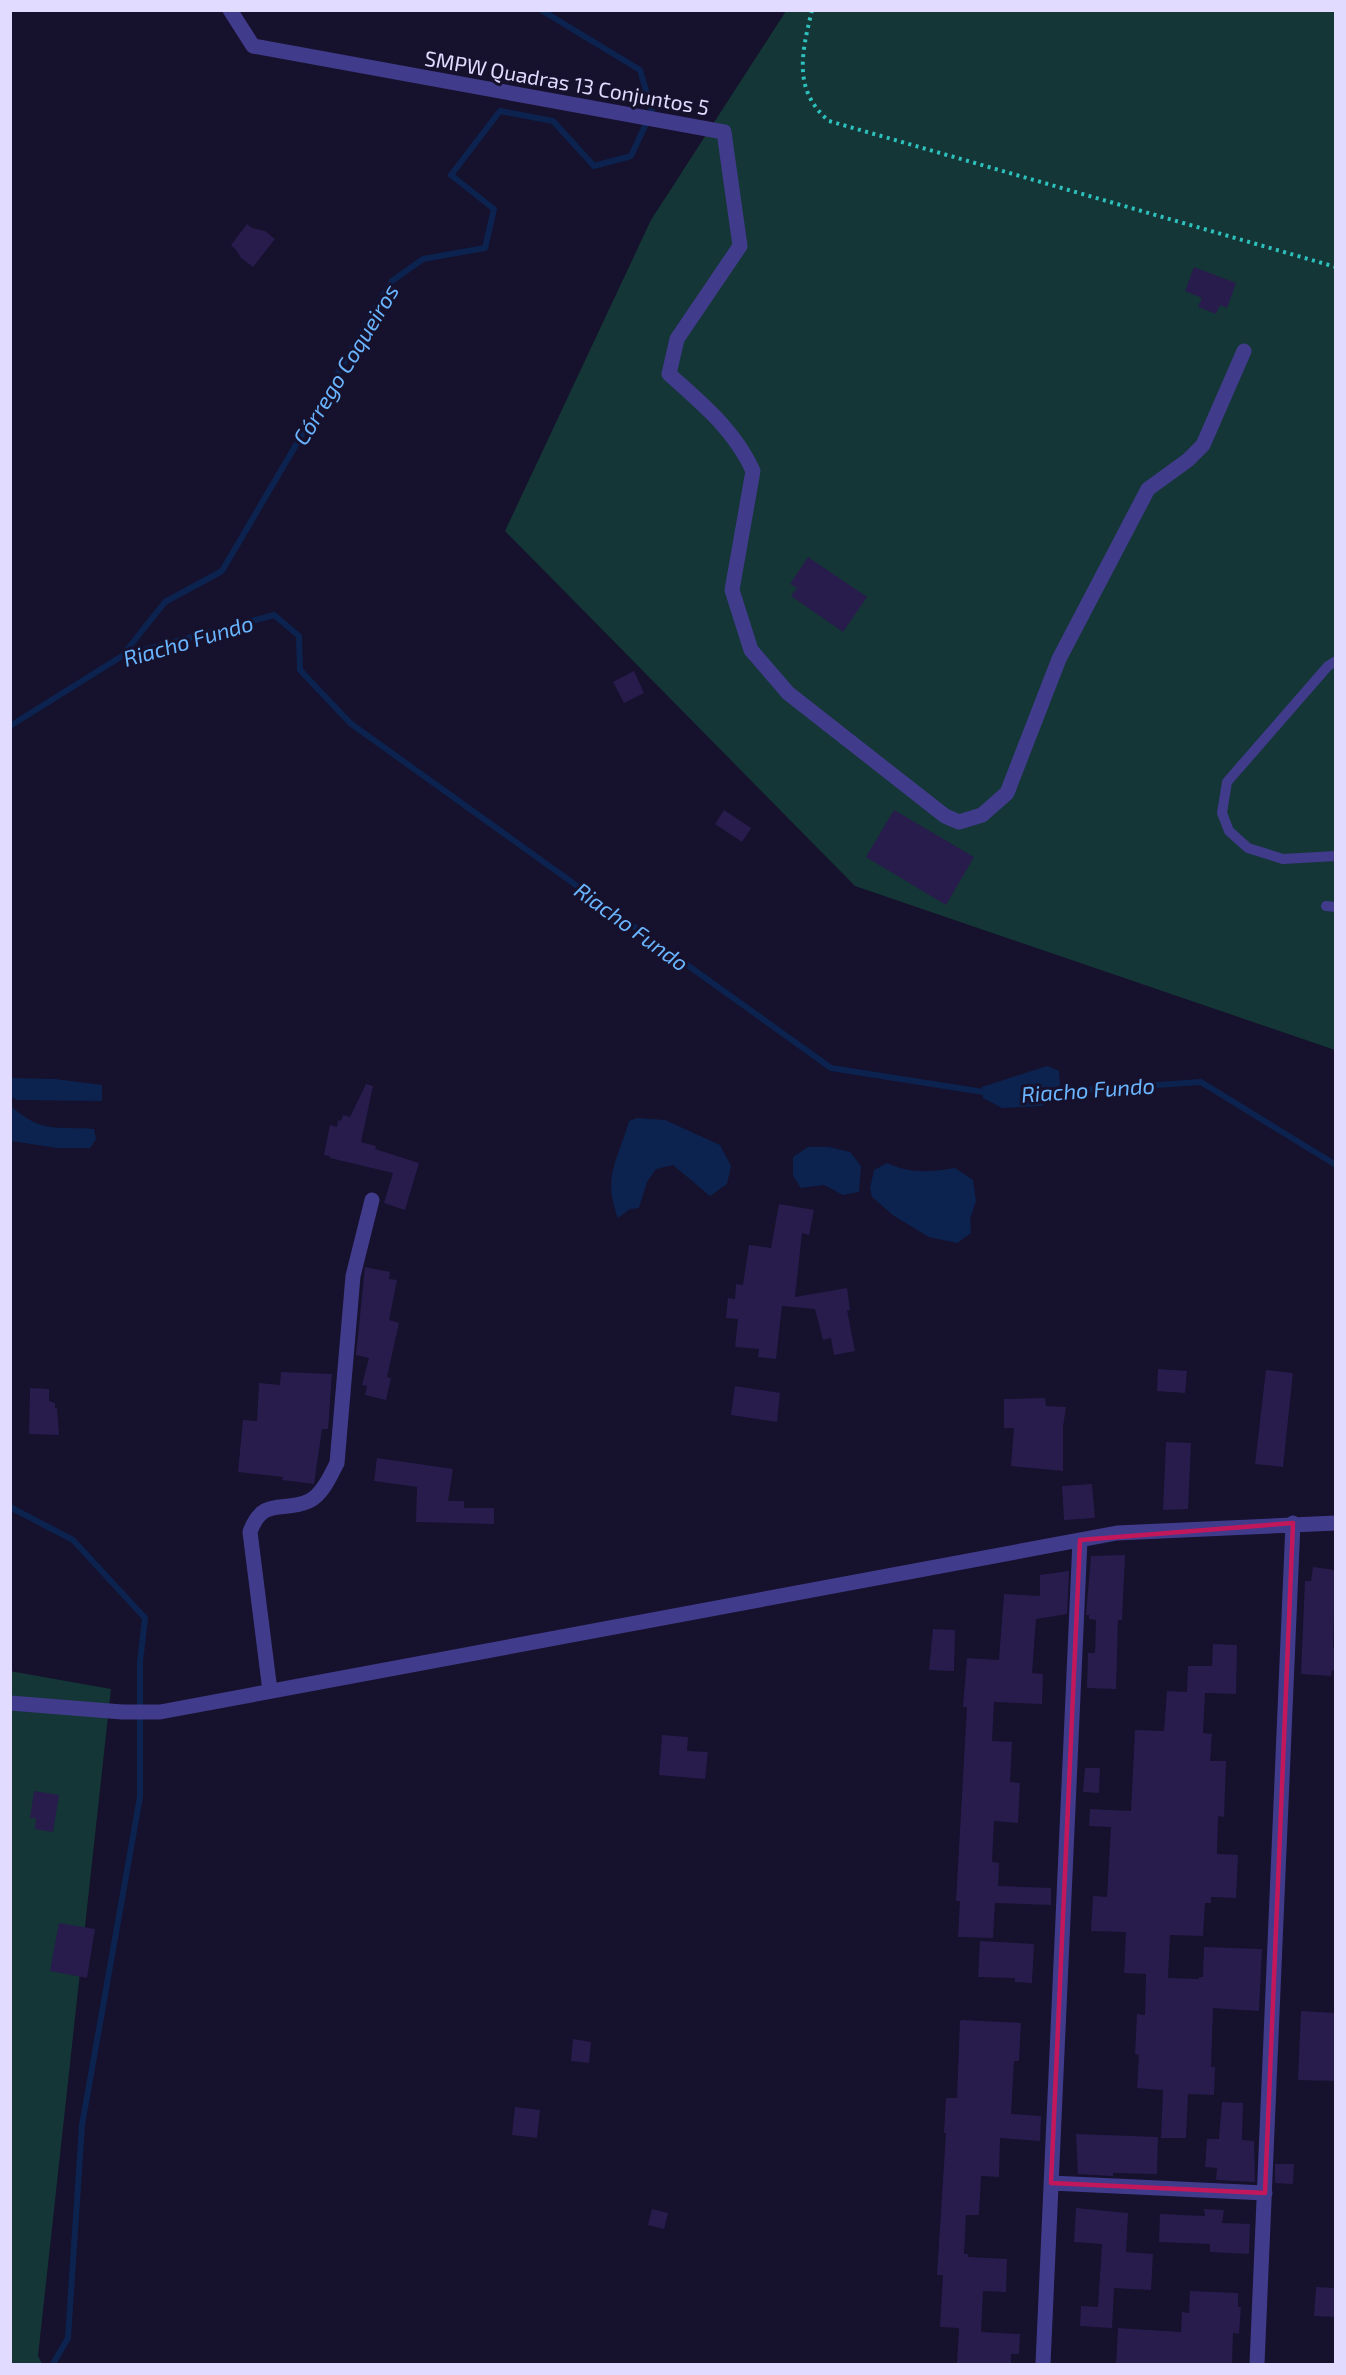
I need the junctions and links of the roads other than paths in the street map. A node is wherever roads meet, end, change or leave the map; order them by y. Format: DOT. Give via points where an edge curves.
graph roads {
  1 [pos="230,10"];
  2 [pos="1244,351"];
  3 [pos="1335,661"];
  4 [pos="1335,856"];
  5 [pos="372,1200"];
  6 [pos="1293,1523"];
  7 [pos="1335,1523"];
  8 [pos="1080,1540"];
  9 [pos="270,1691"];
  10 [pos="10,1703"];
  11 [pos="1052,2183"];
  12 [pos="1265,2193"];
  13 [pos="1044,2364"];
  14 [pos="1257,2364"];
  1 -- 2 [label="street, SMPW Quadras 13 Conjuntos 5" via="253,46 724,132 740,246 677,339 669,374 726,426 746,453 753,471 732,590 751,650 788,693 945,816 959,822 982,815 1007,793 1059,659 1148,489 1203,445"];
  3 -- 4 [label="lane" via="1227,782 1222,813 1229,831 1248,848 1283,859"];
  5 -- 9 [label="street" via="353,1275 337,1463 310,1501 267,1509 255,1518 250,1532"];
  6 -- 7 [label="street"];
  6 -- 8 [label="street" via="1117,1533"];
  6 -- 12 [label="street"];
  8 -- 9 [label="street"];
  8 -- 11 [label="street"];
  9 -- 10 [label="street" via="160,1712 122,1713"];
  11 -- 12 [label="street"];
  11 -- 13 [label="street"];
  12 -- 14 [label="street"];
}
